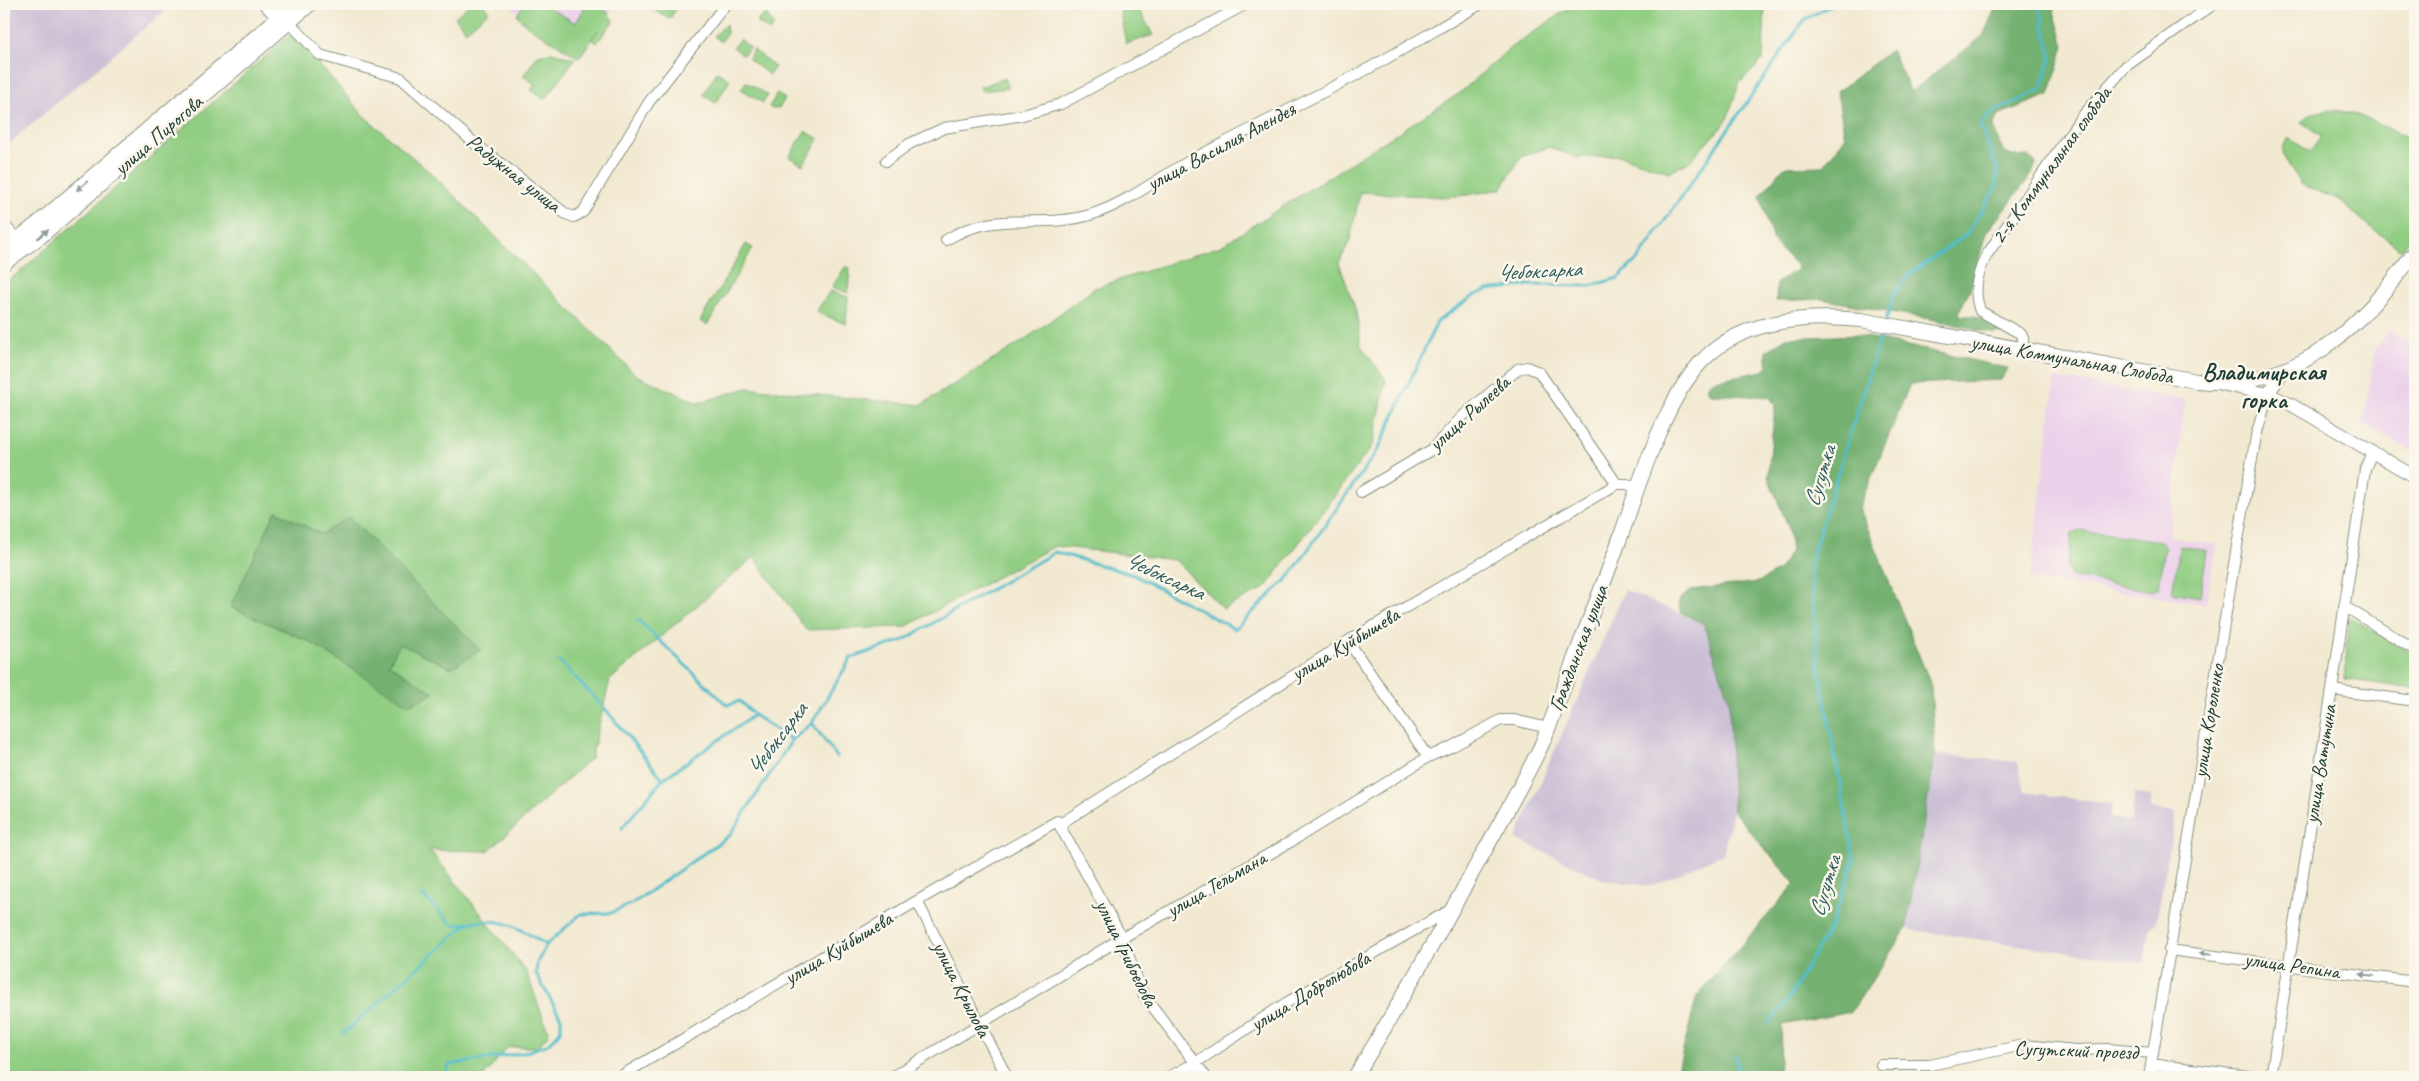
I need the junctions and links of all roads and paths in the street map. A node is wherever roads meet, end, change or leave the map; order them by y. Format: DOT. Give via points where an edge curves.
graph roads {
  1 [pos="266,4"];
  2 [pos="310,4"];
  3 [pos="726,4"];
  4 [pos="1246,4"];
  5 [pos="1481,4"];
  6 [pos="2214,4"];
  7 [pos="285,12"];
  8 [pos="886,161"];
  9 [pos="4,224"];
  10 [pos="946,240"];
  11 [pos="20,244"];
  12 [pos="4,250"];
  13 [pos="2415,252"];
  14 [pos="4,262"];
  15 [pos="1861,320"];
  16 [pos="2023,350"];
  17 [pos="2284,370"];
  18 [pos="2216,383"];
  19 [pos="2268,394"];
  20 [pos="2372,452"];
  21 [pos="2415,477"];
  22 [pos="1617,484"];
  23 [pos="1637,488"];
  24 [pos="1361,492"];
  25 [pos="2344,606"];
  26 [pos="1348,641"];
  27 [pos="2415,650"];
  28 [pos="2332,690"];
  29 [pos="2415,701"];
  30 [pos="1548,728"];
  31 [pos="1428,756"];
  32 [pos="1059,823"];
  33 [pos="917,901"];
  34 [pos="1453,908"];
  35 [pos="1122,938"];
  36 [pos="2169,950"];
  37 [pos="2287,965"];
  38 [pos="2415,982"];
  39 [pos="981,1025"];
  40 [pos="2153,1052"];
  41 [pos="1195,1063"];
  42 [pos="2152,1064"];
  43 [pos="1881,1065"];
  44 [pos="619,1077"];
  45 [pos="892,1077"];
  46 [pos="1008,1077"];
  47 [pos="1169,1077"];
  48 [pos="1206,1077"];
  49 [pos="1355,1077"];
  50 [pos="2150,1077"];
  51 [pos="2256,1077"];
  52 [pos="2271,1077"];
  1 -- 7 [label="street"];
  2 -- 7 [label="main road, улица Пирогова"];
  3 -- 7 [label="street, Радужная улица" via="649,102 583,212 574,217 473,142 401,78 320,56"];
  4 -- 8 [label="street" via="1061,104 1023,115 944,128 909,144"];
  5 -- 10 [label="street, улица Василия Алендея" via="1361,72 1092,214 1071,219 978,224"];
  6 -- 16 [label="street, 2-я Коммунальная слобода" via="2126,66 2080,119 1986,256 1976,289 1980,311 2021,334"];
  7 -- 11 [label="main road, улица Пирогова" via="112,167"];
  9 -- 11 [label="street"];
  11 -- 12 [label="main road, улица Пирогова"];
  11 -- 14 [label="main road, улица Пирогова"];
  13 -- 17 [label="main road, улица Коммунальная Слобода" via="2360,320 2315,355"];
  15 -- 16 [label="main road, улица Коммунальная Слобода"];
  15 -- 23 [label="main road, Гражданская улица" via="1808,318 1774,324 1740,335 1704,358 1689,375 1671,409"];
  16 -- 18 [label="main road, улица Коммунальная Слобода"];
  17 -- 18 [label="main road, улица Коммунальная Слобода" via="2253,380"];
  17 -- 19 [label="street, улица Короленко"];
  18 -- 19 [label="street"];
  19 -- 20 [label="street"];
  19 -- 36 [label="street, улица Короленко" via="2253,452"];
  20 -- 21 [label="street"];
  20 -- 25 [label="street, улица Ватутина" via="2365,470"];
  22 -- 23 [label="street"];
  22 -- 24 [label="street, улица Рылеева" via="1539,372 1527,367 1518,369 1463,416 1431,450"];
  22 -- 26 [label="street, улица Куйбышева"];
  23 -- 30 [label="main road, Гражданская улица"];
  25 -- 27 [label="street"];
  25 -- 28 [label="street, улица Ватутина"];
  26 -- 31 [label="street"];
  26 -- 32 [label="street, улица Куйбышева"];
  28 -- 29 [label="street"];
  28 -- 37 [label="street, улица Ватутина"];
  30 -- 31 [label="street, улица Тельмана" via="1501,720"];
  30 -- 34 [label="main road, Гражданская улица"];
  31 -- 35 [label="street, улица Тельмана" via="1292,841"];
  32 -- 33 [label="street, улица Куйбышева"];
  32 -- 35 [label="street, улица Грибоедова"];
  33 -- 39 [label="street, улица Крылова"];
  33 -- 44 [label="street, улица Куйбышева"];
  34 -- 41 [label="street, улица Добролюбова" via="1286,1003"];
  34 -- 49 [label="main road, Гражданская улица"];
  35 -- 39 [label="street, улица Тельмана"];
  35 -- 41 [label="street, улица Грибоедова" via="1143,994"];
  37 -- 36 [label="street, улица Репина, one-way"];
  36 -- 40 [label="street, улица Короленко"];
  38 -- 37 [label="street, улица Репина, one-way"];
  37 -- 52 [label="street, улица Ватутина"];
  39 -- 45 [label="street, улица Тельмана"];
  39 -- 46 [label="street, улица Крылова"];
  40 -- 42 [label="street, улица Короленко"];
  40 -- 43 [label="street, Сугутский проезд" via="2076,1050 2023,1044 1930,1066"];
  41 -- 47 [label="street, улица Добролюбова"];
  41 -- 48 [label="street, улица Грибоедова"];
  42 -- 50 [label="street, улица Короленко"];
  42 -- 51 [label="street"];
}
